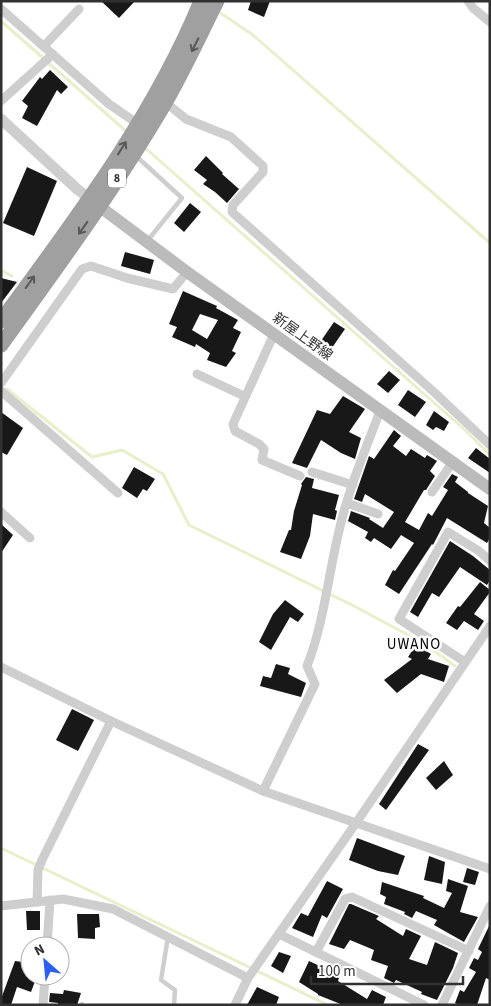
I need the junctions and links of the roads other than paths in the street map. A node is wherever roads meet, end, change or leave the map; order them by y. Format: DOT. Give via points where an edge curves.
graph roads {
  1 [pos="201,1"];
  2 [pos="217,1"];
  3 [pos="468,1"];
  4 [pos="1,9"];
  5 [pos="79,9"];
  6 [pos="490,22"];
  7 [pos="44,46"];
  8 [pos="53,54"];
  9 [pos="1,101"];
  10 [pos="165,102"];
  11 [pos="1,119"];
  12 [pos="143,127"];
  13 [pos="133,153"];
  14 [pos="94,202"];
  15 [pos="146,242"];
  16 [pos="187,272"];
  17 [pos="1,321"];
  18 [pos="274,334"];
  19 [pos="1,345"];
  20 [pos="197,374"];
  21 [pos="1,383"];
  22 [pos="1,391"];
  23 [pos="244,396"];
  24 [pos="380,411"];
  25 [pos="490,445"];
  26 [pos="452,463"];
  27 [pos="312,472"];
  28 [pos="300,476"];
  29 [pos="353,485"];
  30 [pos="490,490"];
  31 [pos="118,492"];
  32 [pos="432,492"];
  33 [pos="347,503"];
  34 [pos="1,512"];
  35 [pos="378,514"];
  36 [pos="30,538"];
  37 [pos="490,561"];
  38 [pos="490,626"];
  39 [pos="465,662"];
  40 [pos="1,667"];
  41 [pos="111,721"];
  42 [pos="263,791"];
  43 [pos="356,823"];
  44 [pos="490,869"];
  45 [pos="50,900"];
  46 [pos="37,902"];
  47 [pos="1,906"];
  48 [pos="490,906"];
  49 [pos="279,934"];
  50 [pos="48,936"];
  51 [pos="168,937"];
  52 [pos="469,951"];
  53 [pos="316,952"];
  54 [pos="248,978"];
  55 [pos="44,986"];
  56 [pos="43,1005"];
  57 [pos="174,1005"];
  58 [pos="235,1005"];
  59 [pos="424,1005"];
  60 [pos="442,1005"];
  1 -- 12 [label="highway, 8"];
  2 -- 10 [label="highway, 8, one-way"];
  3 -- 6 [label="street"];
  4 -- 7 [label="street"];
  5 -- 7 [label="street"];
  7 -- 8 [label="street"];
  8 -- 9 [label="street"];
  8 -- 12 [label="street" via="109,104"];
  10 -- 12 [label="highway, 8"];
  10 -- 25 [label="street" via="186,119 231,137 263,166 263,172 233,205 232,212"];
  11 -- 14 [label="street"];
  12 -- 13 [label="highway, 8"];
  14 -- 12 [label="highway, 8, one-way"];
  13 -- 14 [label="highway, 8"];
  13 -- 15 [label="lane" via="182,198"];
  14 -- 15 [label="main road, 新屋上野線"];
  17 -- 14 [label="highway, 8, one-way"];
  14 -- 19 [label="highway, 8, one-way"];
  15 -- 16 [label="main road, 新屋上野線"];
  16 -- 18 [label="main road, 新屋上野線"];
  16 -- 21 [label="street" via="173,289 91,266 82,269"];
  18 -- 23 [label="street"];
  18 -- 24 [label="main road, 新屋上野線"];
  20 -- 23 [label="street"];
  22 -- 31 [label="street"];
  23 -- 28 [label="street" via="232,424 235,431 264,449 262,460"];
  24 -- 26 [label="main road, 新屋上野線"];
  24 -- 29 [label="street"];
  26 -- 30 [label="main road, 新屋上野線"];
  26 -- 32 [label="street"];
  27 -- 29 [label="street"];
  29 -- 33 [label="street"];
  33 -- 35 [label="street"];
  33 -- 42 [label="street" via="316,642 307,666 315,684"];
  34 -- 36 [label="street"];
  37 -- 39 [label="street" via="448,532 399,619"];
  38 -- 39 [label="street"];
  39 -- 43 [label="street"];
  40 -- 41 [label="street"];
  41 -- 42 [label="street"];
  41 -- 46 [label="street" via="42,860 38,870"];
  42 -- 43 [label="street"];
  43 -- 44 [label="street"];
  43 -- 49 [label="street"];
  45 -- 46 [label="street"];
  45 -- 50 [label="street"];
  45 -- 51 [label="street" via="63,899 113,909"];
  46 -- 47 [label="street"];
  48 -- 52 [label="street"];
  49 -- 53 [label="street"];
  49 -- 54 [label="street"];
  51 -- 54 [label="street"];
  51 -- 57 [label="lane" via="161,980 175,990"];
  52 -- 53 [label="street" via="352,897 345,898"];
  52 -- 60 [label="street"];
  53 -- 59 [label="street"];
  54 -- 58 [label="street"];
  55 -- 56 [label="street"];
}
